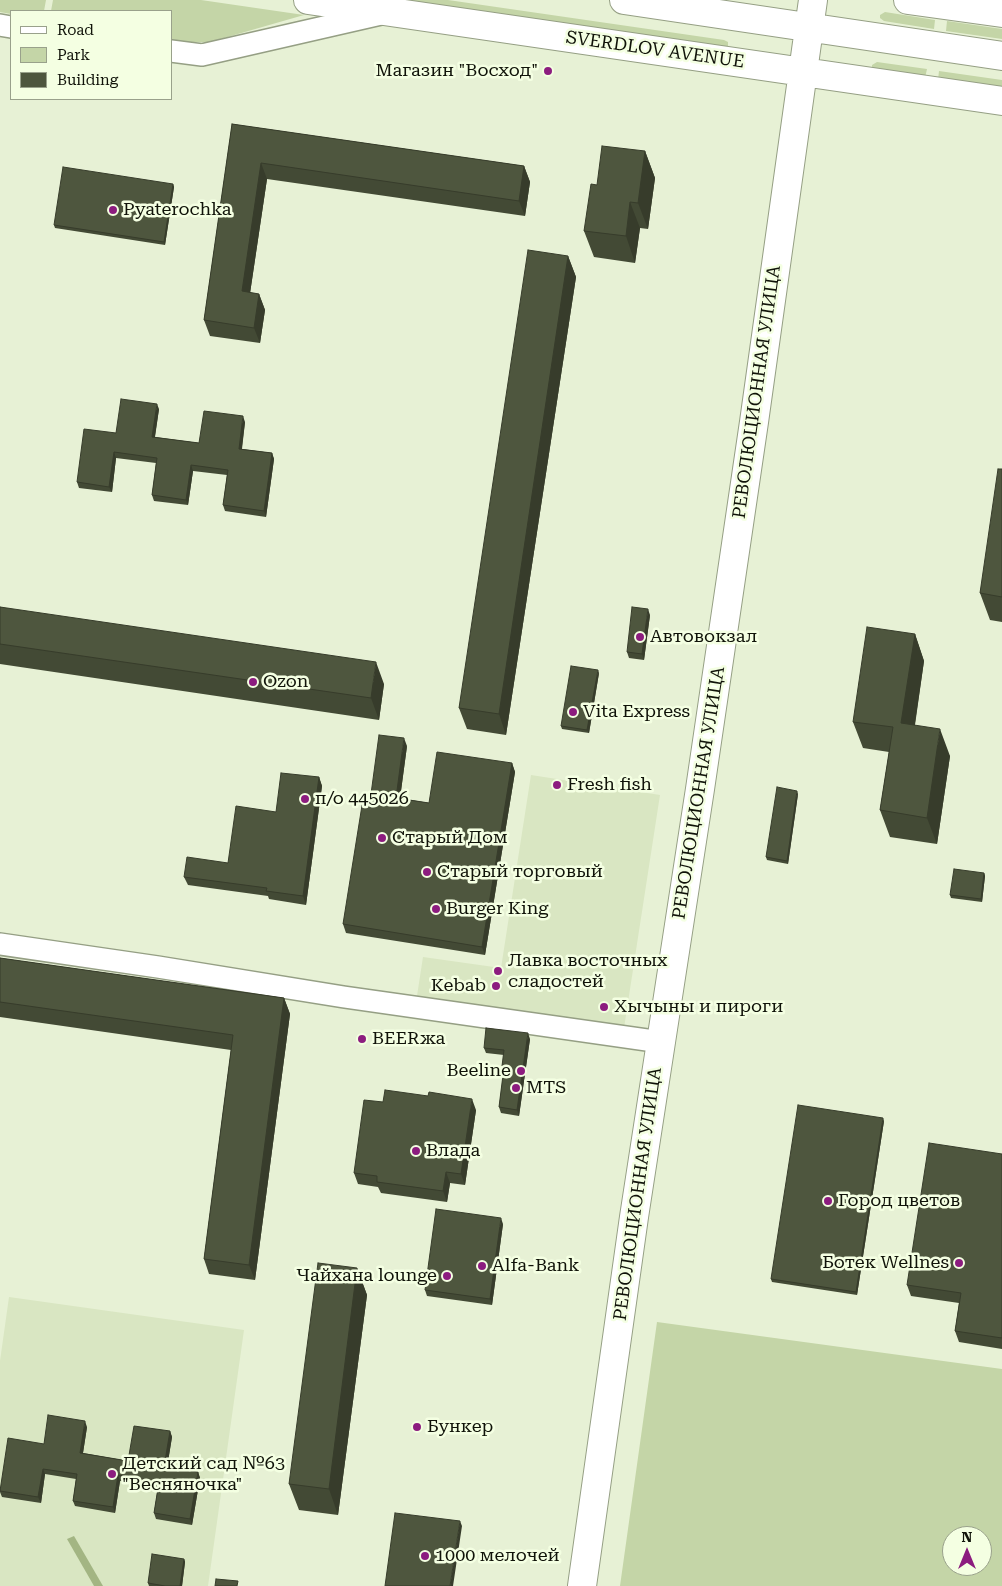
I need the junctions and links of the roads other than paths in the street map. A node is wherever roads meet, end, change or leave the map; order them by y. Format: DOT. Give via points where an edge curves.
graph roads {
  1 [pos="308,0"];
  2 [pos="624,0"];
  3 [pos="813,0"];
  4 [pos="908,0"];
  5 [pos="390,12"];
  6 [pos="1002,13"];
  7 [pos="810,27"];
  8 [pos="172,51"];
  9 [pos="1002,56"];
  10 [pos="803,72"];
  11 [pos="1002,101"];
  12 [pos="0,944"];
  13 [pos="661,1042"];
  14 [pos="582,1586"];
  1 -- 5 [label="main road, SVERDLOV AVENUE"];
  2 -- 7 [label="main road"];
  3 -- 7 [label="main road, РЕВОЛЮЦИОННАЯ УЛИЦА"];
  4 -- 6 [label="main road"];
  5 -- 8 [label="street" via="202,56"];
  5 -- 10 [label="main road, SVERDLOV AVENUE"];
  7 -- 9 [label="main road"];
  7 -- 10 [label="main road, РЕВОЛЮЦИОННАЯ УЛИЦА"];
  10 -- 11 [label="main road, SVERDLOV AVENUE"];
  10 -- 13 [label="main road, РЕВОЛЮЦИОННАЯ УЛИЦА"];
  12 -- 13 [label="street"];
  13 -- 14 [label="main road, РЕВОЛЮЦИОННАЯ УЛИЦА"];
}
